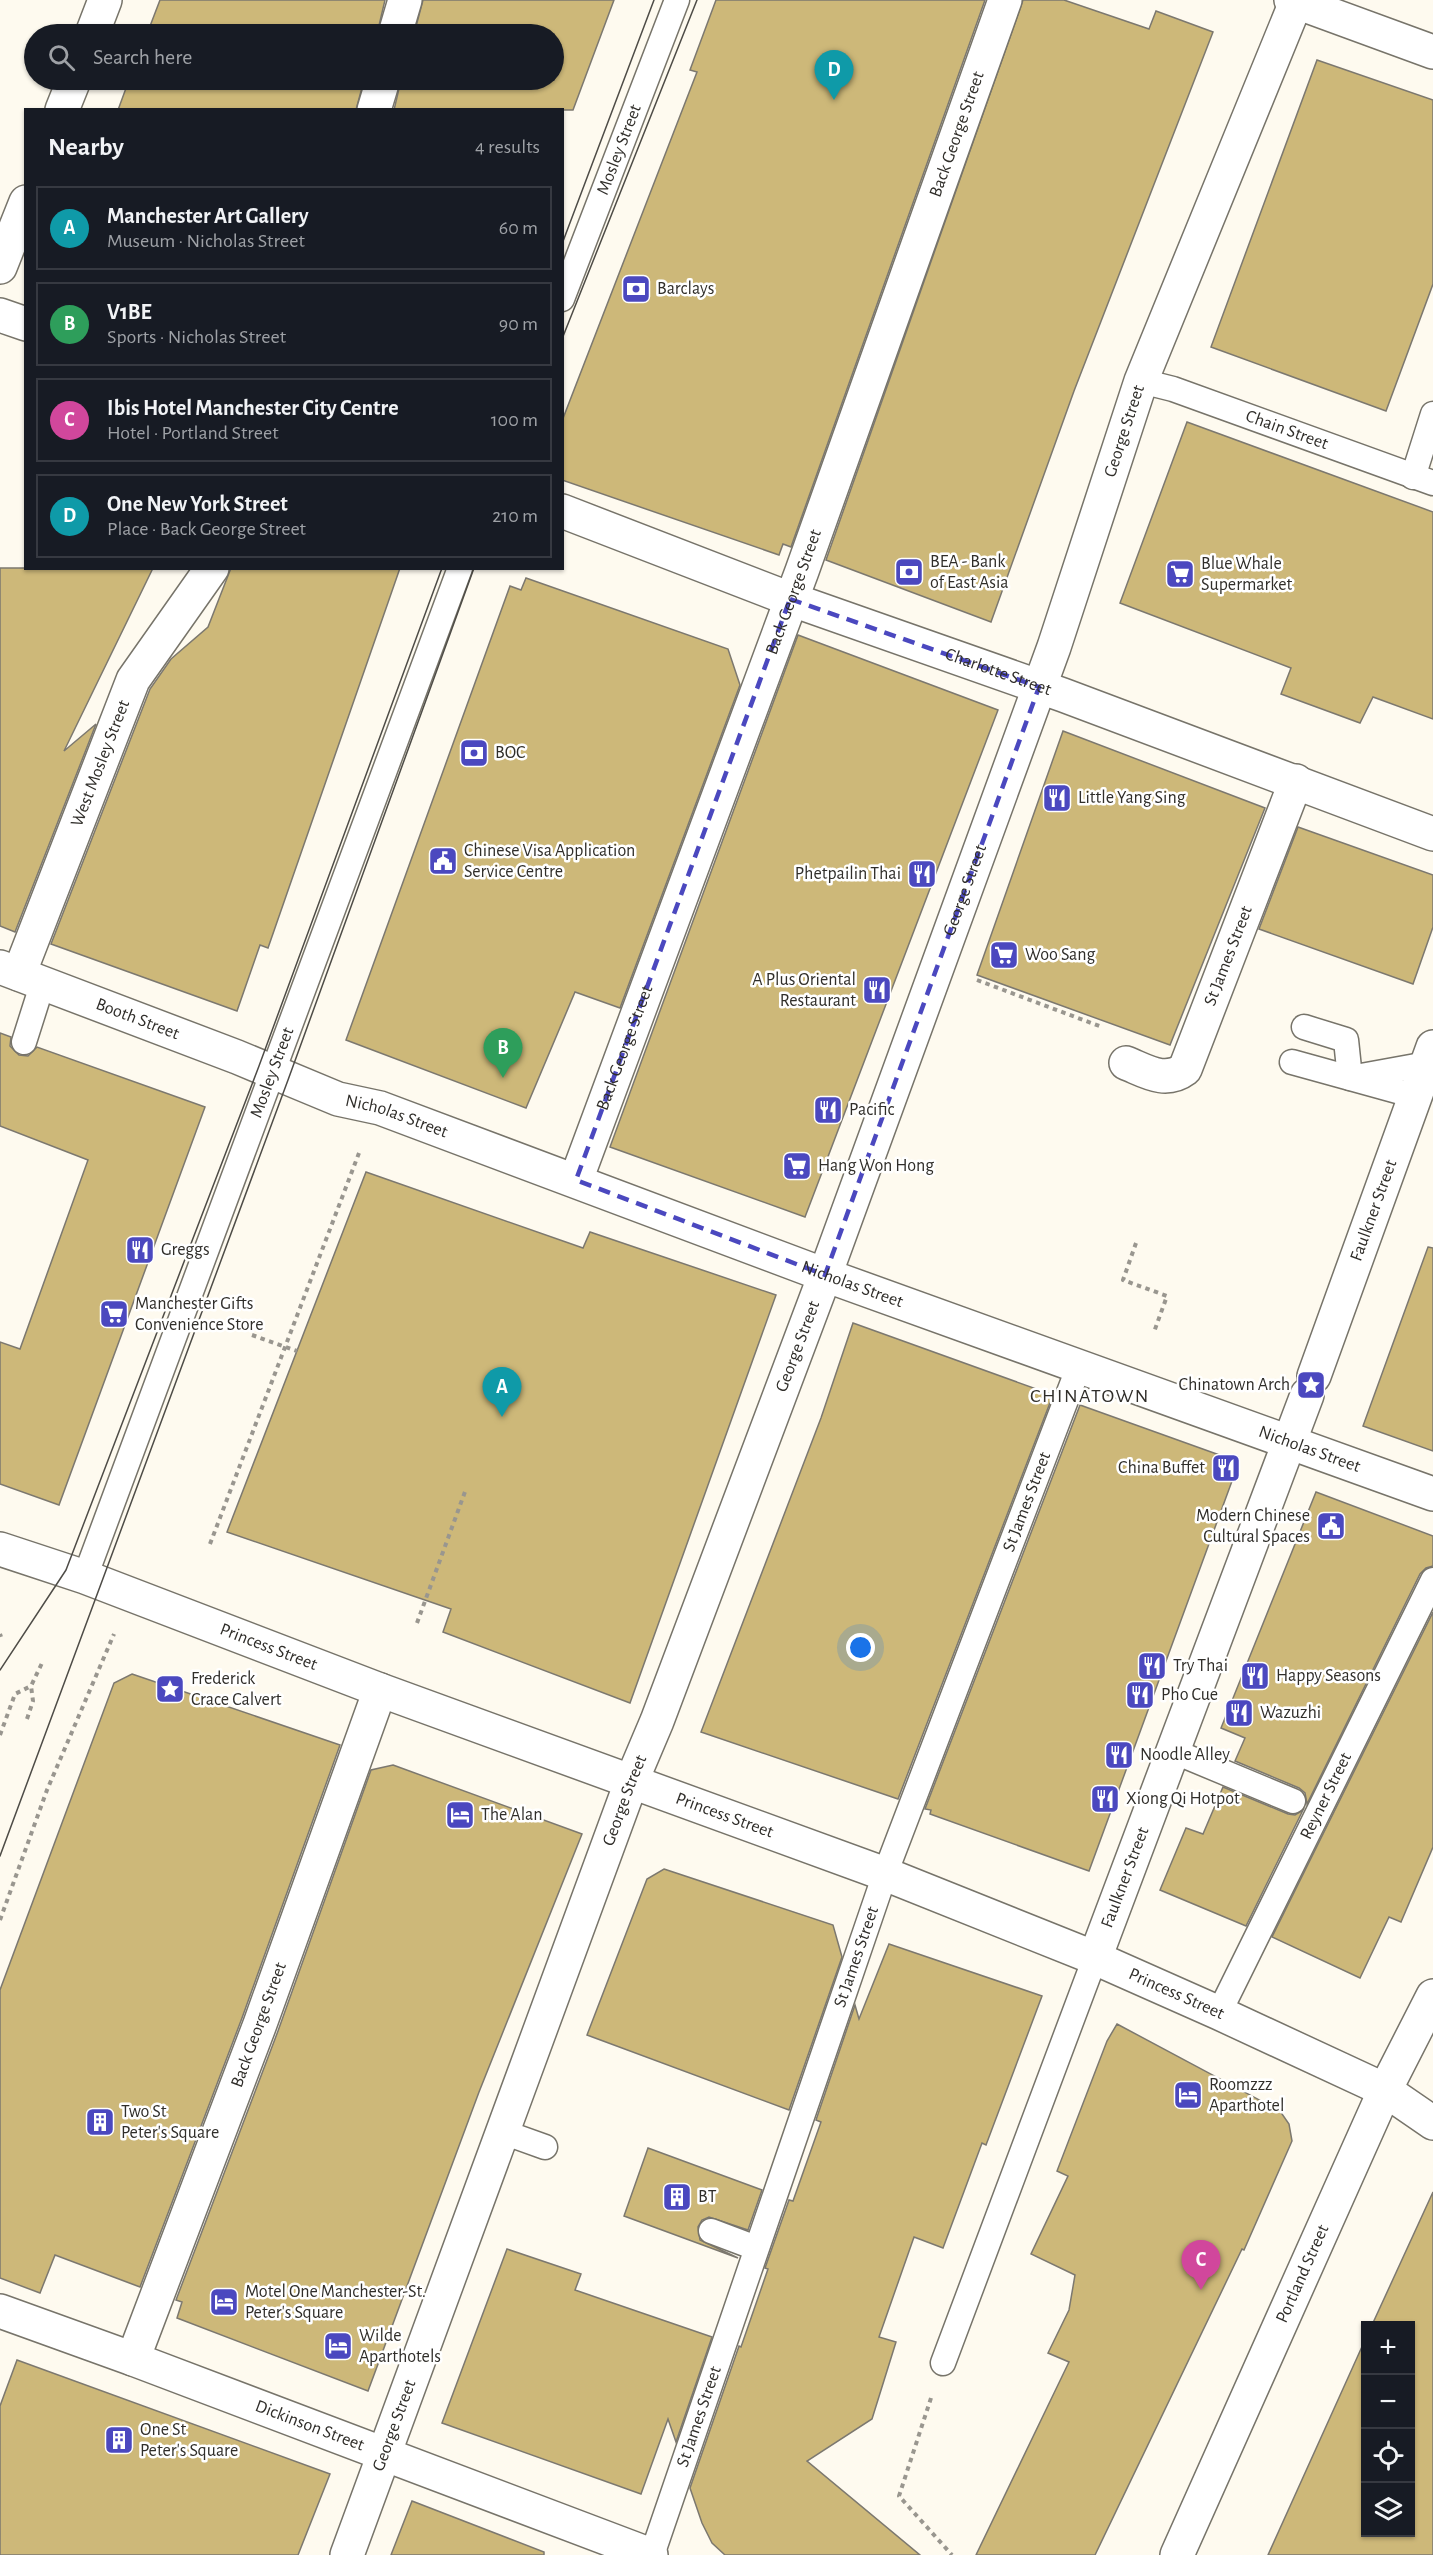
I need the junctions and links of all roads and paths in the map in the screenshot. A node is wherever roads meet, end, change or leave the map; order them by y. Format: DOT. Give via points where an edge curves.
graph roads {
  1 [pos="105,0"];
  2 [pos="405,0"];
  3 [pos="677,0"];
  4 [pos="1005,0"];
  5 [pos="1294,1"];
  6 [pos="96,24"];
  7 [pos="398,24"];
  8 [pos="1433,52"];
  9 [pos="70,90"];
  10 [pos="380,90"];
  11 [pos="63,108"];
  12 [pos="375,108"];
  13 [pos="24,207"];
  14 [pos="0,267"];
  15 [pos="564,294"];
  16 [pos="0,315"];
  17 [pos="24,323"];
  18 [pos="1142,381"];
  19 [pos="1433,414"];
  20 [pos="1423,480"];
  21 [pos="564,512"];
  22 [pos="211,570"];
  23 [pos="459,570"];
  24 [pos="790,599"];
  25 [pos="1039,687"];
  26 [pos="1296,781"];
  27 [pos="1433,834"];
  28 [pos="938,965"];
  29 [pos="21,974"];
  30 [pos="1304,1027"];
  31 [pos="1111,1030"];
  32 [pos="24,1042"];
  33 [pos="1430,1055"];
  34 [pos="1292,1062"];
  35 [pos="1125,1063"];
  36 [pos="274,1074"];
  37 [pos="1350,1078"];
  38 [pos="1415,1096"];
  39 [pos="359,1153"];
  40 [pos="576,1180"];
  41 [pos="1136,1243"];
  42 [pos="825,1275"];
  43 [pos="1154,1332"];
  44 [pos="252,1335"];
  45 [pos="285,1348"];
  46 [pos="297,1351"];
  47 [pos="1079,1366"];
  48 [pos="1288,1442"];
  49 [pos="466,1489"];
  50 [pos="1433,1494"];
  51 [pos="210,1544"];
  52 [pos="0,1549"];
  53 [pos="85,1576"];
  54 [pos="1433,1580"];
  55 [pos="132,1596"];
  56 [pos="417,1623"];
  57 [pos="42,1663"];
  58 [pos="31,1686"];
  59 [pos="380,1690"];
  60 [pos="27,1719"];
  61 [pos="0,1735"];
  62 [pos="1173,1751"];
  63 [pos="632,1780"];
  64 [pos="1293,1801"];
  65 [pos="885,1874"];
  66 [pos="0,1920"];
  67 [pos="1095,1958"];
  68 [pos="1433,1996"];
  69 [pos="1219,2013"];
  70 [pos="1385,2090"];
  71 [pos="1433,2123"];
  72 [pos="503,2132"];
  73 [pos="545,2147"];
  74 [pos="711,2231"];
  75 [pos="756,2248"];
  76 [pos="0,2311"];
  77 [pos="134,2359"];
  78 [pos="943,2363"];
  79 [pos="384,2454"];
  80 [pos="347,2555"];
  81 [pos="651,2555"];
  82 [pos="952,2555"];
  83 [pos="1177,2555"];
  1 -- 6 [label="street"];
  2 -- 7 [label="street"];
  3 -- 15 [label="lane, Mosley Street"];
  4 -- 24 [label="street, Back George Street"];
  5 -- 8 [label="street"];
  5 -- 18 [label="street, George Street"];
  9 -- 11 [label="street"];
  10 -- 12 [label="street"];
  13 -- 14 [label="street"];
  16 -- 17 [label="street"];
  18 -- 20 [label="lane, Chain Street"];
  18 -- 25 [label="street, George Street"];
  19 -- 20 [label="lane"];
  21 -- 24 [label="street, Charlotte Street"];
  22 -- 29 [label="street, West Mosley Street" via="133,680"];
  23 -- 36 [label="lane, Mosley Street"];
  24 -- 25 [label="street, Charlotte Street"];
  24 -- 40 [label="street, Back George Street"];
  25 -- 26 [label="street, Charlotte Street"];
  25 -- 28 [label="street, George Street"];
  26 -- 27 [label="street, Charlotte Street"];
  26 -- 35 [label="street, St James Street" via="1185,1069 1175,1076 1163,1077"];
  28 -- 31 [label="path"];
  28 -- 42 [label="street, George Street"];
  29 -- 32 [label="lane, West Mosley Street"];
  29 -- 36 [label="street, Booth Street"];
  30 -- 37 [label="lane" via="1346,1040"];
  33 -- 37 [label="lane"];
  33 -- 38 [label="street, Faulkner Street"];
  34 -- 37 [label="lane"];
  36 -- 40 [label="street, Nicholas Street" via="338,1100 380,1108"];
  36 -- 53 [label="lane, Mosley Street"];
  37 -- 38 [label="lane"];
  38 -- 48 [label="street, Faulkner Street"];
  39 -- 45 [label="path"];
  40 -- 42 [label="street, Nicholas Street"];
  41 -- 43 [label="path" via="1123,1280 1167,1296"];
  42 -- 47 [label="street, Nicholas Street"];
  42 -- 63 [label="street, George Street"];
  44 -- 45 [label="path"];
  45 -- 46 [label="path"];
  45 -- 51 [label="path"];
  47 -- 48 [label="street, Nicholas Street"];
  47 -- 65 [label="lane, St James Street"];
  48 -- 50 [label="street, Nicholas Street"];
  48 -- 62 [label="street, Faulkner Street"];
  49 -- 56 [label="path"];
  52 -- 53 [label="street, Princess Street"];
  53 -- 55 [label="street, Princess Street"];
  54 -- 69 [label="lane, Reyner Street"];
  55 -- 59 [label="street, Princess Street"];
  55 -- 66 [label="path" via="47,1790"];
  57 -- 58 [label="path"];
  58 -- 60 [label="path" via="33,1701"];
  58 -- 61 [label="path" via="15,1694"];
  59 -- 63 [label="street, Princess Street"];
  59 -- 77 [label="street, Back George Street"];
  62 -- 64 [label="lane"];
  62 -- 67 [label="street, Faulkner Street"];
  63 -- 65 [label="street, Princess Street"];
  63 -- 72 [label="street, George Street"];
  65 -- 67 [label="street, Princess Street"];
  65 -- 75 [label="lane, St James Street"];
  67 -- 69 [label="street, Princess Street"];
  67 -- 78 [label="lane, Faulkner Street"];
  68 -- 70 [label="street, Portland Street"];
  69 -- 70 [label="street, Princess Street"];
  70 -- 71 [label="street, Princess Street"];
  70 -- 83 [label="street, Portland Street"];
  72 -- 73 [label="lane"];
  72 -- 79 [label="street, George Street"];
  74 -- 75 [label="lane"];
  75 -- 81 [label="lane, St James Street"];
  76 -- 77 [label="street, Dickinson Street"];
  77 -- 79 [label="street, Dickinson Street"];
  78 -- 82 [label="path" via="899,2496"];
  79 -- 80 [label="street, George Street"];
  79 -- 81 [label="street, Dickinson Street"];
}
